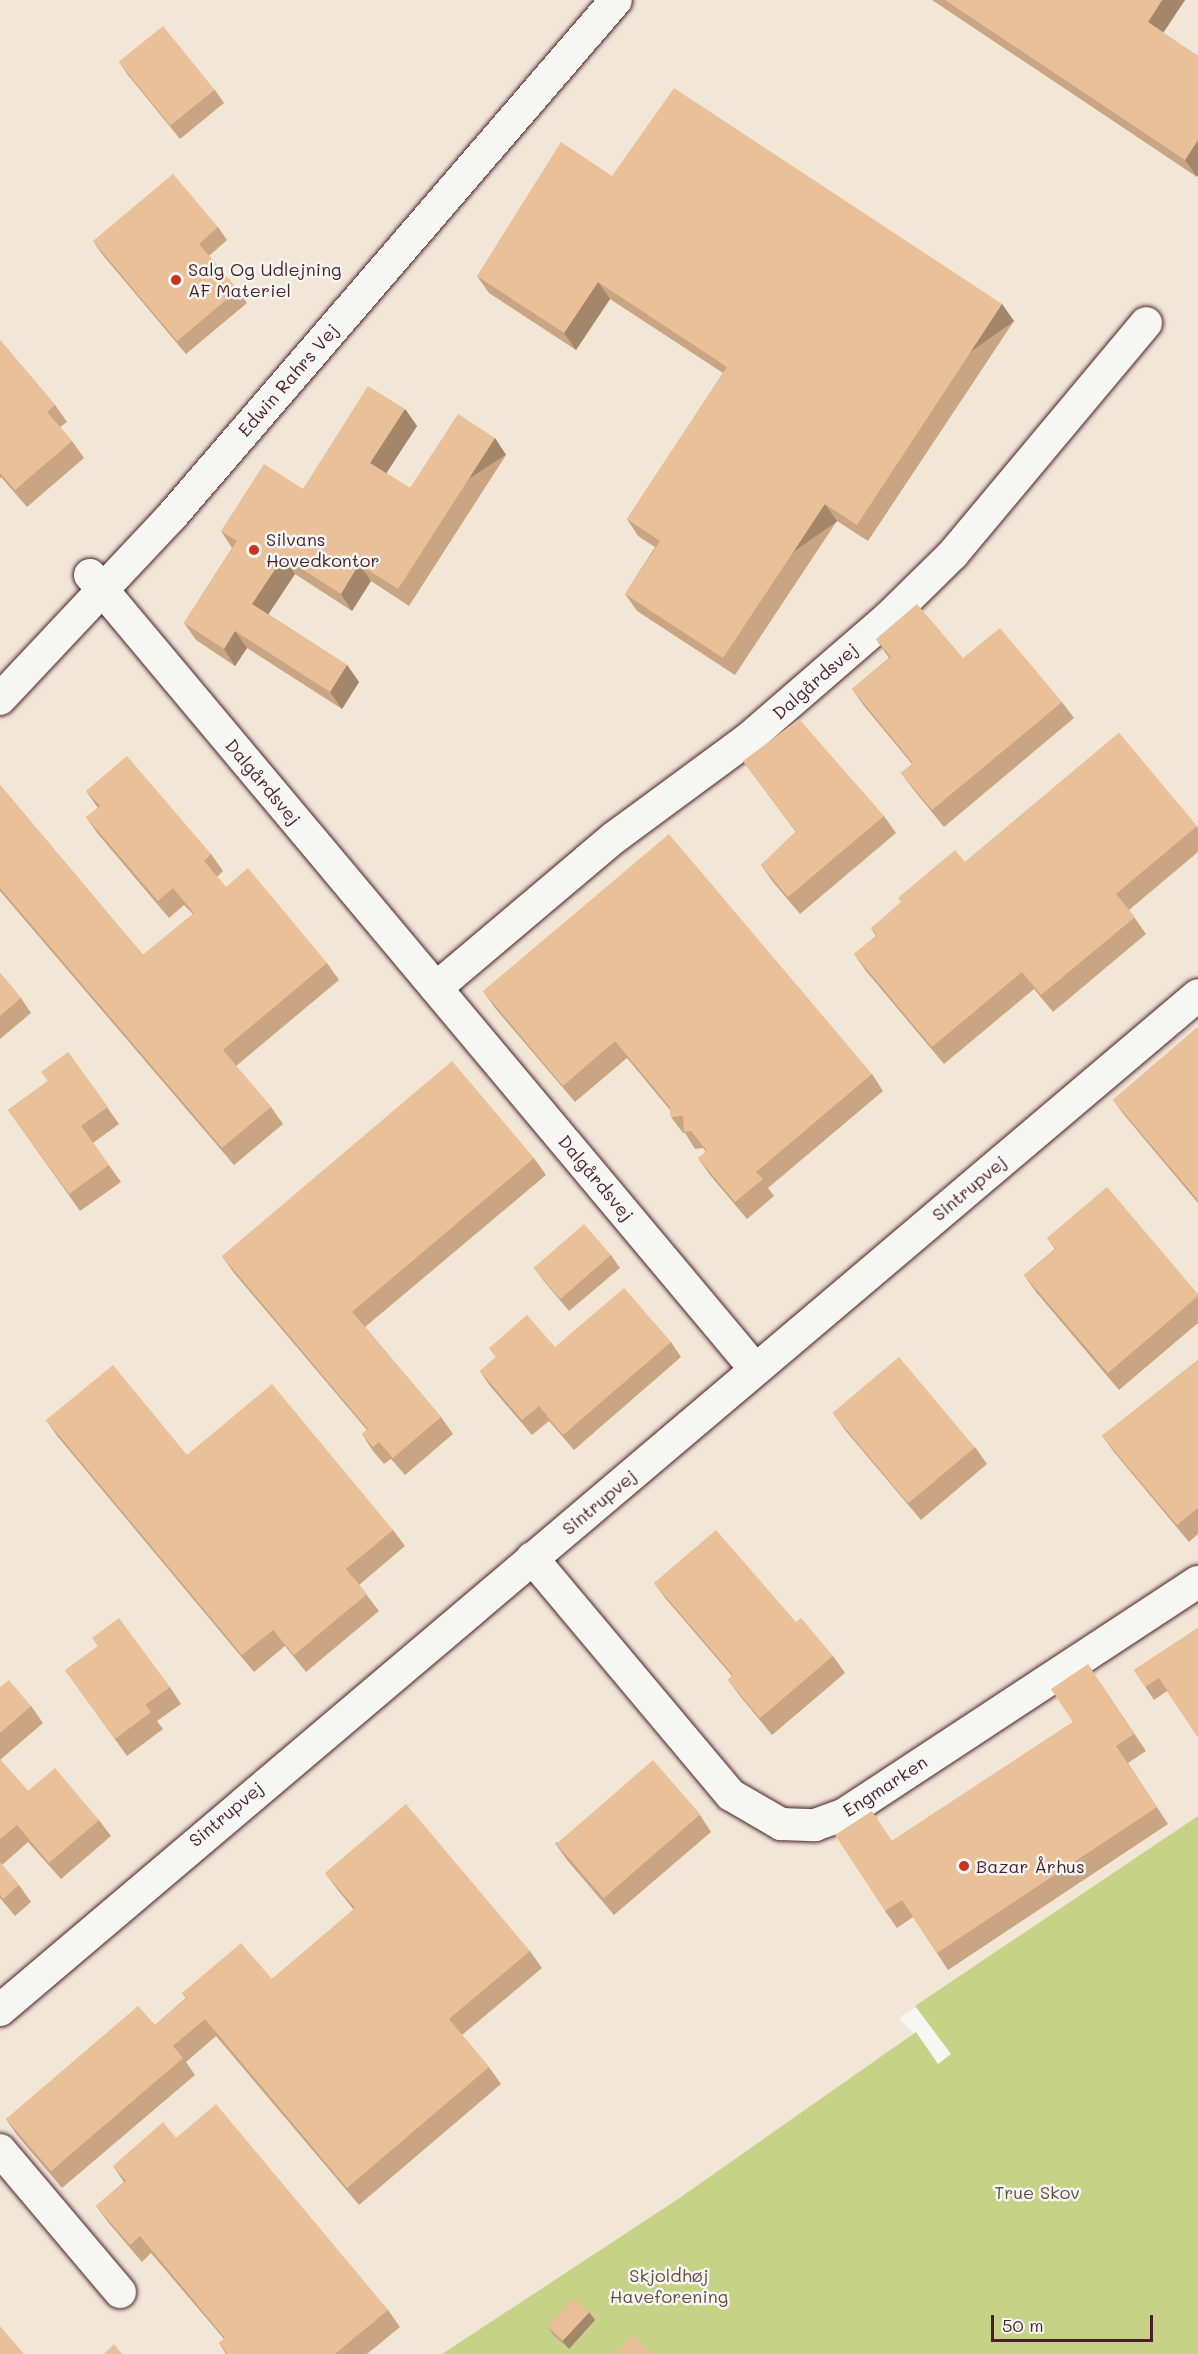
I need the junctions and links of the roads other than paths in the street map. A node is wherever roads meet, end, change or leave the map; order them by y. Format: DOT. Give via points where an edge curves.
graph roads {
  1 [pos="587,0"];
  2 [pos="616,0"];
  3 [pos="1146,323"];
  4 [pos="97,583"];
  5 [pos="0,671"];
  6 [pos="0,699"];
  7 [pos="436,988"];
  8 [pos="1198,995"];
  9 [pos="755,1369"];
  10 [pos="532,1558"];
  11 [pos="1198,1582"];
  12 [pos="0,2010"];
  13 [pos="0,2150"];
  14 [pos="120,2292"];
  1 -- 4 [label="street, Edwin Rahrs Vej"];
  2 -- 4 [label="street, Edwin Rahrs Vej"];
  3 -- 7 [label="street, Dalgårdsvej" via="952,554 889,617 748,739 615,837"];
  4 -- 5 [label="street, Edwin Rahrs Vej"];
  4 -- 6 [label="street, Edwin Rahrs Vej"];
  4 -- 7 [label="street, Dalgårdsvej"];
  7 -- 9 [label="street, Dalgårdsvej"];
  8 -- 9 [label="street, Sintrupvej"];
  9 -- 10 [label="street, Sintrupvej"];
  10 -- 11 [label="street, Engmarken" via="731,1795 781,1824 814,1825 843,1815"];
  10 -- 12 [label="street, Sintrupvej"];
  13 -- 14 [label="street"];
}
